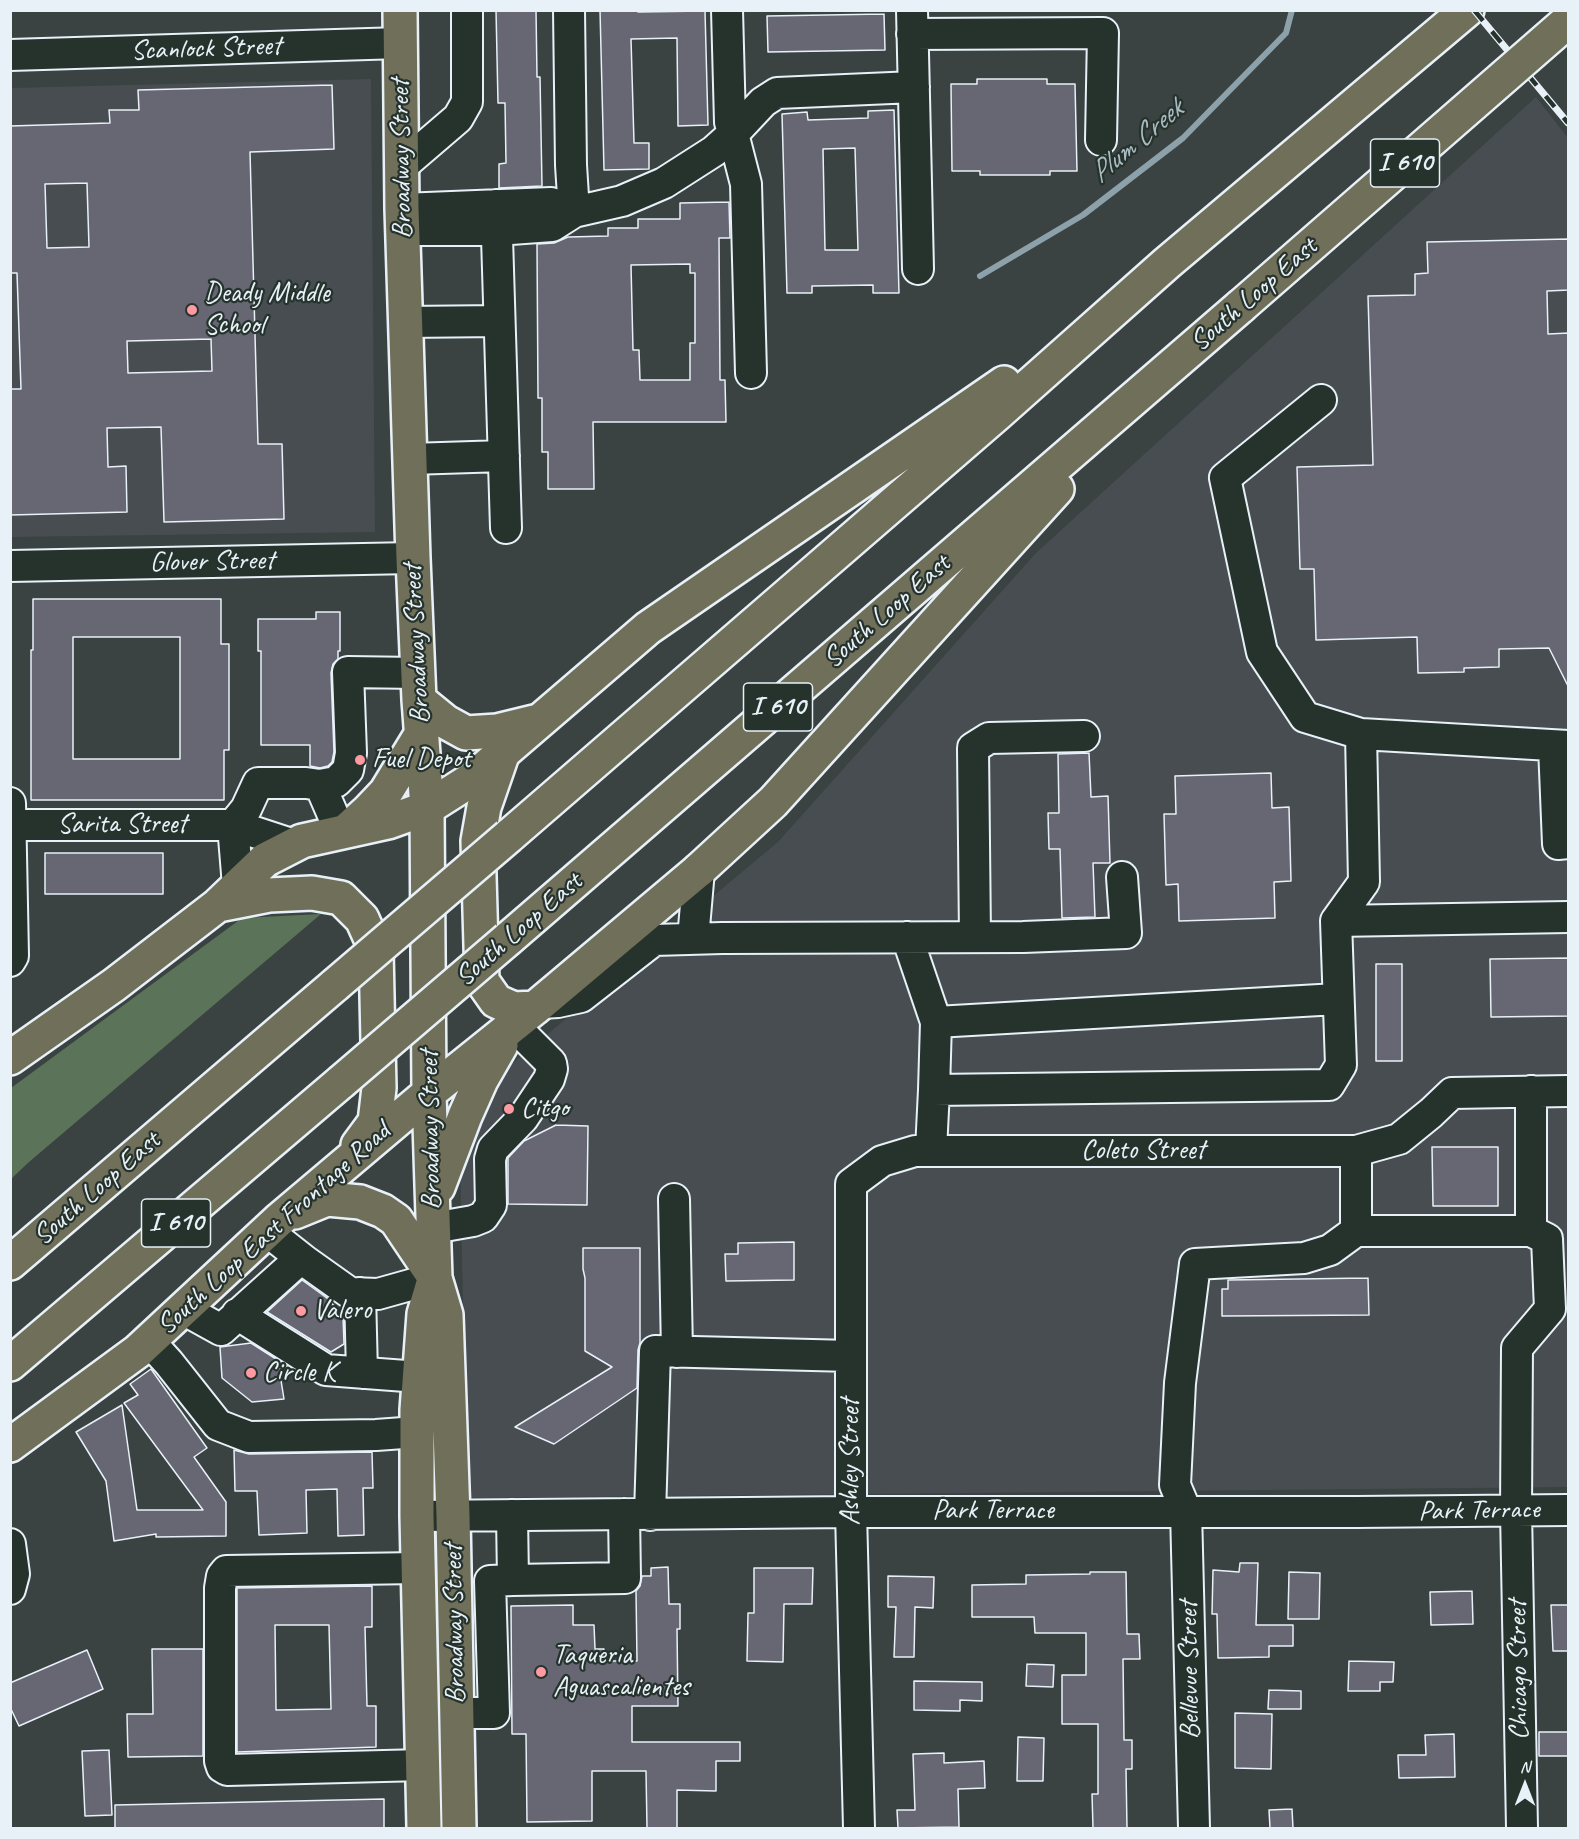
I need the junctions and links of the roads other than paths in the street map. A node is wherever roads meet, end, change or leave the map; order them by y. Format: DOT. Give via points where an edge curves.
graph roads {
  1 [pos="400,10"];
  2 [pos="467,10"];
  3 [pos="569,10"];
  4 [pos="727,10"];
  5 [pos="1467,10"];
  6 [pos="1569,21"];
  7 [pos="912,22"];
  8 [pos="401,43"];
  9 [pos="10,55"];
  10 [pos="914,87"];
  11 [pos="733,134"];
  12 [pos="1101,140"];
  13 [pos="402,166"];
  14 [pos="574,212"];
  15 [pos="496,218"];
  16 [pos="402,219"];
  17 [pos="918,269"];
  18 [pos="499,321"];
  19 [pos="405,322"];
  20 [pos="751,374"];
  21 [pos="1321,400"];
  22 [pos="990,406"];
  23 [pos="504,456"];
  24 [pos="410,459"];
  25 [pos="1053,480"];
  26 [pos="506,528"];
  27 [pos="413,558"];
  28 [pos="10,566"];
  29 [pos="419,687"];
  30 [pos="539,721"];
  31 [pos="422,733"];
  32 [pos="1361,734"];
  33 [pos="1084,736"];
  34 [pos="1561,746"];
  35 [pos="503,752"];
  36 [pos="320,785"];
  37 [pos="10,803"];
  38 [pos="427,808"];
  39 [pos="11,825"];
  40 [pos="233,825"];
  41 [pos="343,830"];
  42 [pos="1569,843"];
  43 [pos="294,845"];
  44 [pos="699,870"];
  45 [pos="1122,877"];
  46 [pos="228,895"];
  47 [pos="1569,916"];
  48 [pos="1336,921"];
  49 [pos="907,937"];
  50 [pos="975,937"];
  51 [pos="693,939"];
  52 [pos="10,961"];
  53 [pos="1338,999"];
  54 [pos="529,1012"];
  55 [pos="936,1022"];
  56 [pos="10,1058"];
  57 [pos="934,1090"];
  58 [pos="1531,1091"];
  59 [pos="1569,1091"];
  60 [pos="429,1093"];
  61 [pos="455,1143"];
  62 [pos="494,1149"];
  63 [pos="931,1150"];
  64 [pos="1356,1151"];
  65 [pos="343,1166"];
  66 [pos="674,1199"];
  67 [pos="433,1215"];
  68 [pos="273,1225"];
  69 [pos="1356,1231"];
  70 [pos="1531,1231"];
  71 [pos="301,1258"];
  72 [pos="10,1263"];
  73 [pos="435,1278"];
  74 [pos="360,1293"];
  75 [pos="183,1309"];
  76 [pos="237,1314"];
  77 [pos="149,1341"];
  78 [pos="676,1352"];
  79 [pos="851,1356"];
  80 [pos="10,1364"];
  81 [pos="362,1372"];
  82 [pos="419,1377"];
  83 [pos="417,1432"];
  84 [pos="10,1445"];
  85 [pos="1569,1510"];
  86 [pos="1186,1511"];
  87 [pos="1516,1511"];
  88 [pos="851,1512"];
  89 [pos="512,1515"];
  90 [pos="637,1515"];
  91 [pos="417,1516"];
  92 [pos="453,1516"];
  93 [pos="10,1544"];
  94 [pos="418,1568"];
  95 [pos="513,1581"];
  96 [pos="10,1589"];
  97 [pos="457,1713"];
  98 [pos="423,1765"];
  99 [pos="424,1828"];
  100 [pos="459,1828"];
  101 [pos="859,1828"];
  102 [pos="1194,1828"];
  103 [pos="1522,1828"];
  1 -- 8 [label="main road, Broadway Street"];
  2 -- 13 [label="street" via="467,102 458,118"];
  3 -- 14 [label="street"];
  4 -- 11 [label="street"];
  5 -- 22 [label="main road, I 610" via="1167,263 1066,339"];
  6 -- 25 [label="main road, South Loop East / I 610, bridge" via="1241,306"];
  7 -- 10 [label="street"];
  7 -- 12 [label="street" via="1103,33"];
  8 -- 9 [label="street, Scanlock Street"];
  8 -- 13 [label="main road, Broadway Street"];
  10 -- 11 [label="street" via="777,93"];
  10 -- 17 [label="street"];
  11 -- 14 [label="street" via="664,183 622,201"];
  11 -- 20 [label="street" via="746,184"];
  13 -- 16 [label="main road, Broadway Street"];
  14 -- 15 [label="street" via="552,226"];
  15 -- 16 [label="street"];
  15 -- 18 [label="street"];
  16 -- 19 [label="main road, Broadway Street"];
  18 -- 19 [label="street"];
  18 -- 23 [label="street"];
  19 -- 24 [label="main road, Broadway Street"];
  21 -- 32 [label="street" via="1225,478 1262,652 1305,717"];
  22 -- 30 [label="main road" via="648,628"];
  22 -- 72 [label="main road, South Loop East / I 610, bridge" via="508,836"];
  23 -- 24 [label="street"];
  23 -- 26 [label="street"];
  24 -- 27 [label="main road, Broadway Street"];
  25 -- 44 [label="main road, South Loop East Frontage Road" via="773,802"];
  25 -- 80 [label="main road, South Loop East / I 610, bridge"];
  27 -- 28 [label="street, Glover Street"];
  27 -- 29 [label="main road, Broadway Street"];
  29 -- 30 [label="main road" via="446,722 466,733 497,732"];
  29 -- 31 [label="main road, Broadway Street"];
  29 -- 36 [label="street" via="348,672 348,770 336,782"];
  30 -- 35 [label="main road"];
  31 -- 38 [label="main road, Broadway Street"];
  31 -- 41 [label="main road" via="386,792"];
  32 -- 34 [label="street"];
  32 -- 48 [label="street" via="1364,882"];
  33 -- 50 [label="street" via="989,738 973,748"];
  34 -- 42 [label="street" via="1558,844"];
  35 -- 38 [label="main road" via="471,780"];
  35 -- 54 [label="main road" via="484,807 478,841 482,981 496,1001"];
  36 -- 40 [label="street" via="258,783"];
  36 -- 41 [label="street"];
  37 -- 39 [label="street"];
  38 -- 41 [label="main road"];
  38 -- 60 [label="main road, Broadway Street"];
  39 -- 40 [label="street, Sarita Street"];
  39 -- 52 [label="street" via="14,956"];
  40 -- 43 [label="street, Sarita Street"];
  40 -- 46 [label="street"];
  41 -- 43 [label="main road"];
  43 -- 46 [label="main road" via="265,860"];
  44 -- 51 [label="street"];
  44 -- 54 [label="main road, South Loop East Frontage Road"];
  45 -- 50 [label="street" via="1126,933"];
  46 -- 56 [label="main road" via="114,985"];
  46 -- 65 [label="main road" via="312,893 341,898 362,920 376,950 379,1088 375,1122"];
  47 -- 48 [label="street"];
  48 -- 53 [label="street"];
  49 -- 50 [label="street"];
  49 -- 51 [label="street"];
  49 -- 55 [label="street"];
  51 -- 54 [label="street" via="654,940 581,997"];
  53 -- 55 [label="street"];
  53 -- 57 [label="street" via="1341,1065 1329,1085"];
  54 -- 60 [label="main road, South Loop East Frontage Road"];
  54 -- 61 [label="main road" via="481,1080"];
  54 -- 62 [label="street" via="534,1046 552,1069 523,1118"];
  55 -- 57 [label="street"];
  57 -- 63 [label="street"];
  58 -- 59 [label="street, Coleto Street"];
  58 -- 64 [label="street, Coleto Street" via="1452,1093 1398,1139"];
  58 -- 70 [label="street"];
  60 -- 65 [label="main road, South Loop East Frontage Road"];
  60 -- 67 [label="main road, Broadway Street"];
  61 -- 62 [label="street"];
  61 -- 67 [label="main road"];
  62 -- 67 [label="street" via="490,1159 491,1204 483,1217 473,1221"];
  63 -- 64 [label="street, Coleto Street"];
  63 -- 79 [label="street, Ashley Street" via="882,1161 851,1184"];
  64 -- 69 [label="street"];
  65 -- 68 [label="main road, South Loop East Frontage Road"];
  66 -- 78 [label="street"];
  67 -- 73 [label="main road, Broadway Street"];
  68 -- 71 [label="street"];
  68 -- 73 [label="main road" via="327,1199 360,1202 396,1220"];
  68 -- 75 [label="main road, South Loop East Frontage Road"];
  69 -- 70 [label="street"];
  69 -- 86 [label="street" via="1330,1250 1304,1258 1195,1264 1180,1383 1175,1485"];
  70 -- 87 [label="street, Chicago Street" via="1547,1239 1550,1308 1517,1348"];
  71 -- 74 [label="street" via="350,1293"];
  71 -- 76 [label="street"];
  73 -- 74 [label="street" via="378,1294"];
  73 -- 82 [label="main road, Broadway Street" via="424,1314"];
  73 -- 92 [label="main road, Broadway Street" via="446,1315"];
  74 -- 81 [label="street"];
  75 -- 76 [label="street" via="221,1329"];
  75 -- 77 [label="main road, South Loop East Frontage Road"];
  76 -- 81 [label="street" via="326,1370"];
  77 -- 83 [label="street" via="219,1425 249,1437"];
  77 -- 84 [label="main road, South Loop East Frontage Road"];
  78 -- 79 [label="street"];
  78 -- 90 [label="street" via="655,1351"];
  79 -- 88 [label="street, Ashley Street"];
  81 -- 82 [label="street"];
  82 -- 83 [label="main road, Broadway Street"];
  83 -- 91 [label="main road, Broadway Street"];
  85 -- 87 [label="street, Park Terrace"];
  86 -- 87 [label="street, Park Terrace"];
  86 -- 88 [label="street, Park Terrace"];
  86 -- 102 [label="street, Bellevue Street"];
  87 -- 103 [label="street, Chicago Street"];
  88 -- 90 [label="street, Park Terrace"];
  88 -- 101 [label="street, Ashley Street"];
  89 -- 90 [label="street, Park Terrace"];
  89 -- 92 [label="street, Park Terrace"];
  89 -- 95 [label="street"];
  90 -- 95 [label="street" via="626,1578"];
  91 -- 92 [label="street, Park Terrace"];
  91 -- 94 [label="main road, Broadway Street"];
  92 -- 97 [label="main road, Broadway Street"];
  93 -- 96 [label="street" via="14,1574"];
  94 -- 98 [label="main road, Broadway Street"];
  94 -- 98 [label="street" via="226,1571 220,1588 220,1761 228,1770"];
  95 -- 97 [label="street" via="490,1581 494,1713"];
  97 -- 100 [label="main road, Broadway Street"];
  98 -- 99 [label="main road, Broadway Street"];
}
